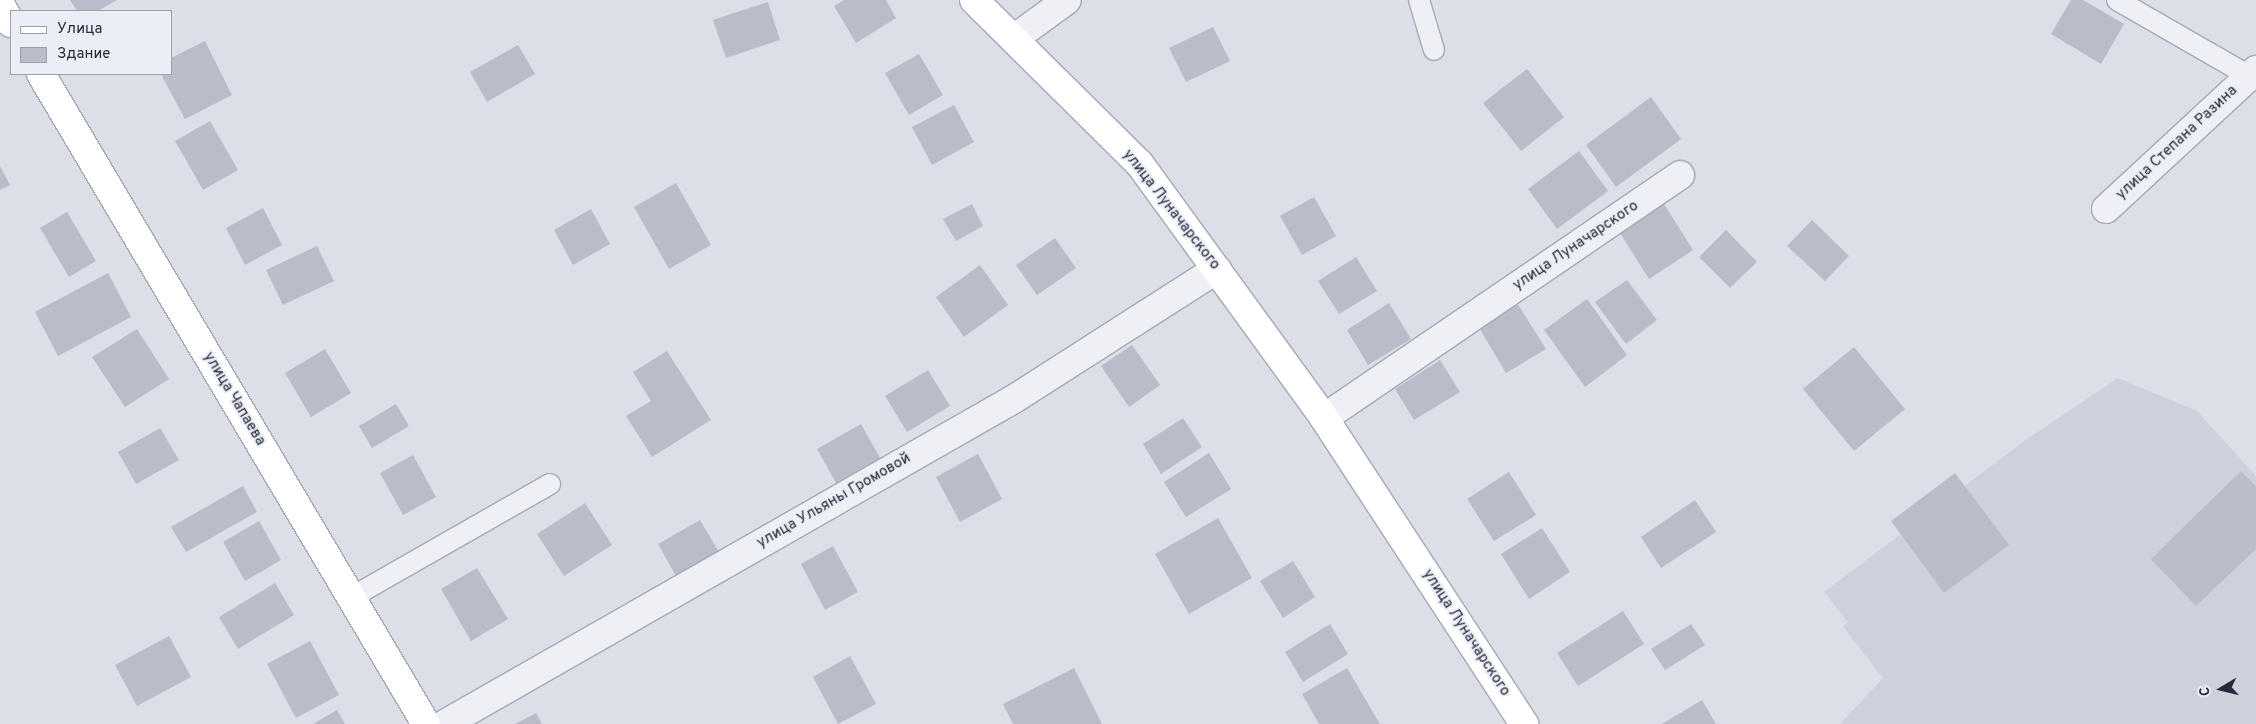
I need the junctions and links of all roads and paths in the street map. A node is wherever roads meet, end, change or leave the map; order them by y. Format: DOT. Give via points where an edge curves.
graph roads {
  1 [pos="974,0"];
  2 [pos="1067,0"];
  3 [pos="1418,0"];
  4 [pos="2117,0"];
  5 [pos="0,4"];
  6 [pos="10,21"];
  7 [pos="1015,38"];
  8 [pos="1434,50"];
  9 [pos="2252,73"];
  10 [pos="42,75"];
  11 [pos="1680,175"];
  12 [pos="2106,209"];
  13 [pos="1217,269"];
  14 [pos="1324,418"];
  15 [pos="550,484"];
  16 [pos="352,597"];
  17 [pos="426,724"];
  18 [pos="444,724"];
  19 [pos="1524,724"];
  1 -- 7 [label="main road, улица Луначарского"];
  2 -- 7 [label="street"];
  3 -- 8 [label="lane"];
  4 -- 9 [label="lane, улица Степана Разина"];
  5 -- 6 [label="main road"];
  7 -- 13 [label="main road, улица Луначарского" via="1139,163"];
  9 -- 12 [label="street, улица Степана Разина"];
  10 -- 16 [label="main road, улица Чапаева"];
  11 -- 14 [label="street, улица Луначарского"];
  13 -- 14 [label="main road, улица Луначарского"];
  13 -- 18 [label="street, улица Ульяны Громовой" via="1014,399"];
  14 -- 19 [label="main road, улица Луначарского"];
  15 -- 16 [label="lane"];
  16 -- 17 [label="main road, улица Чапаева"];
}
